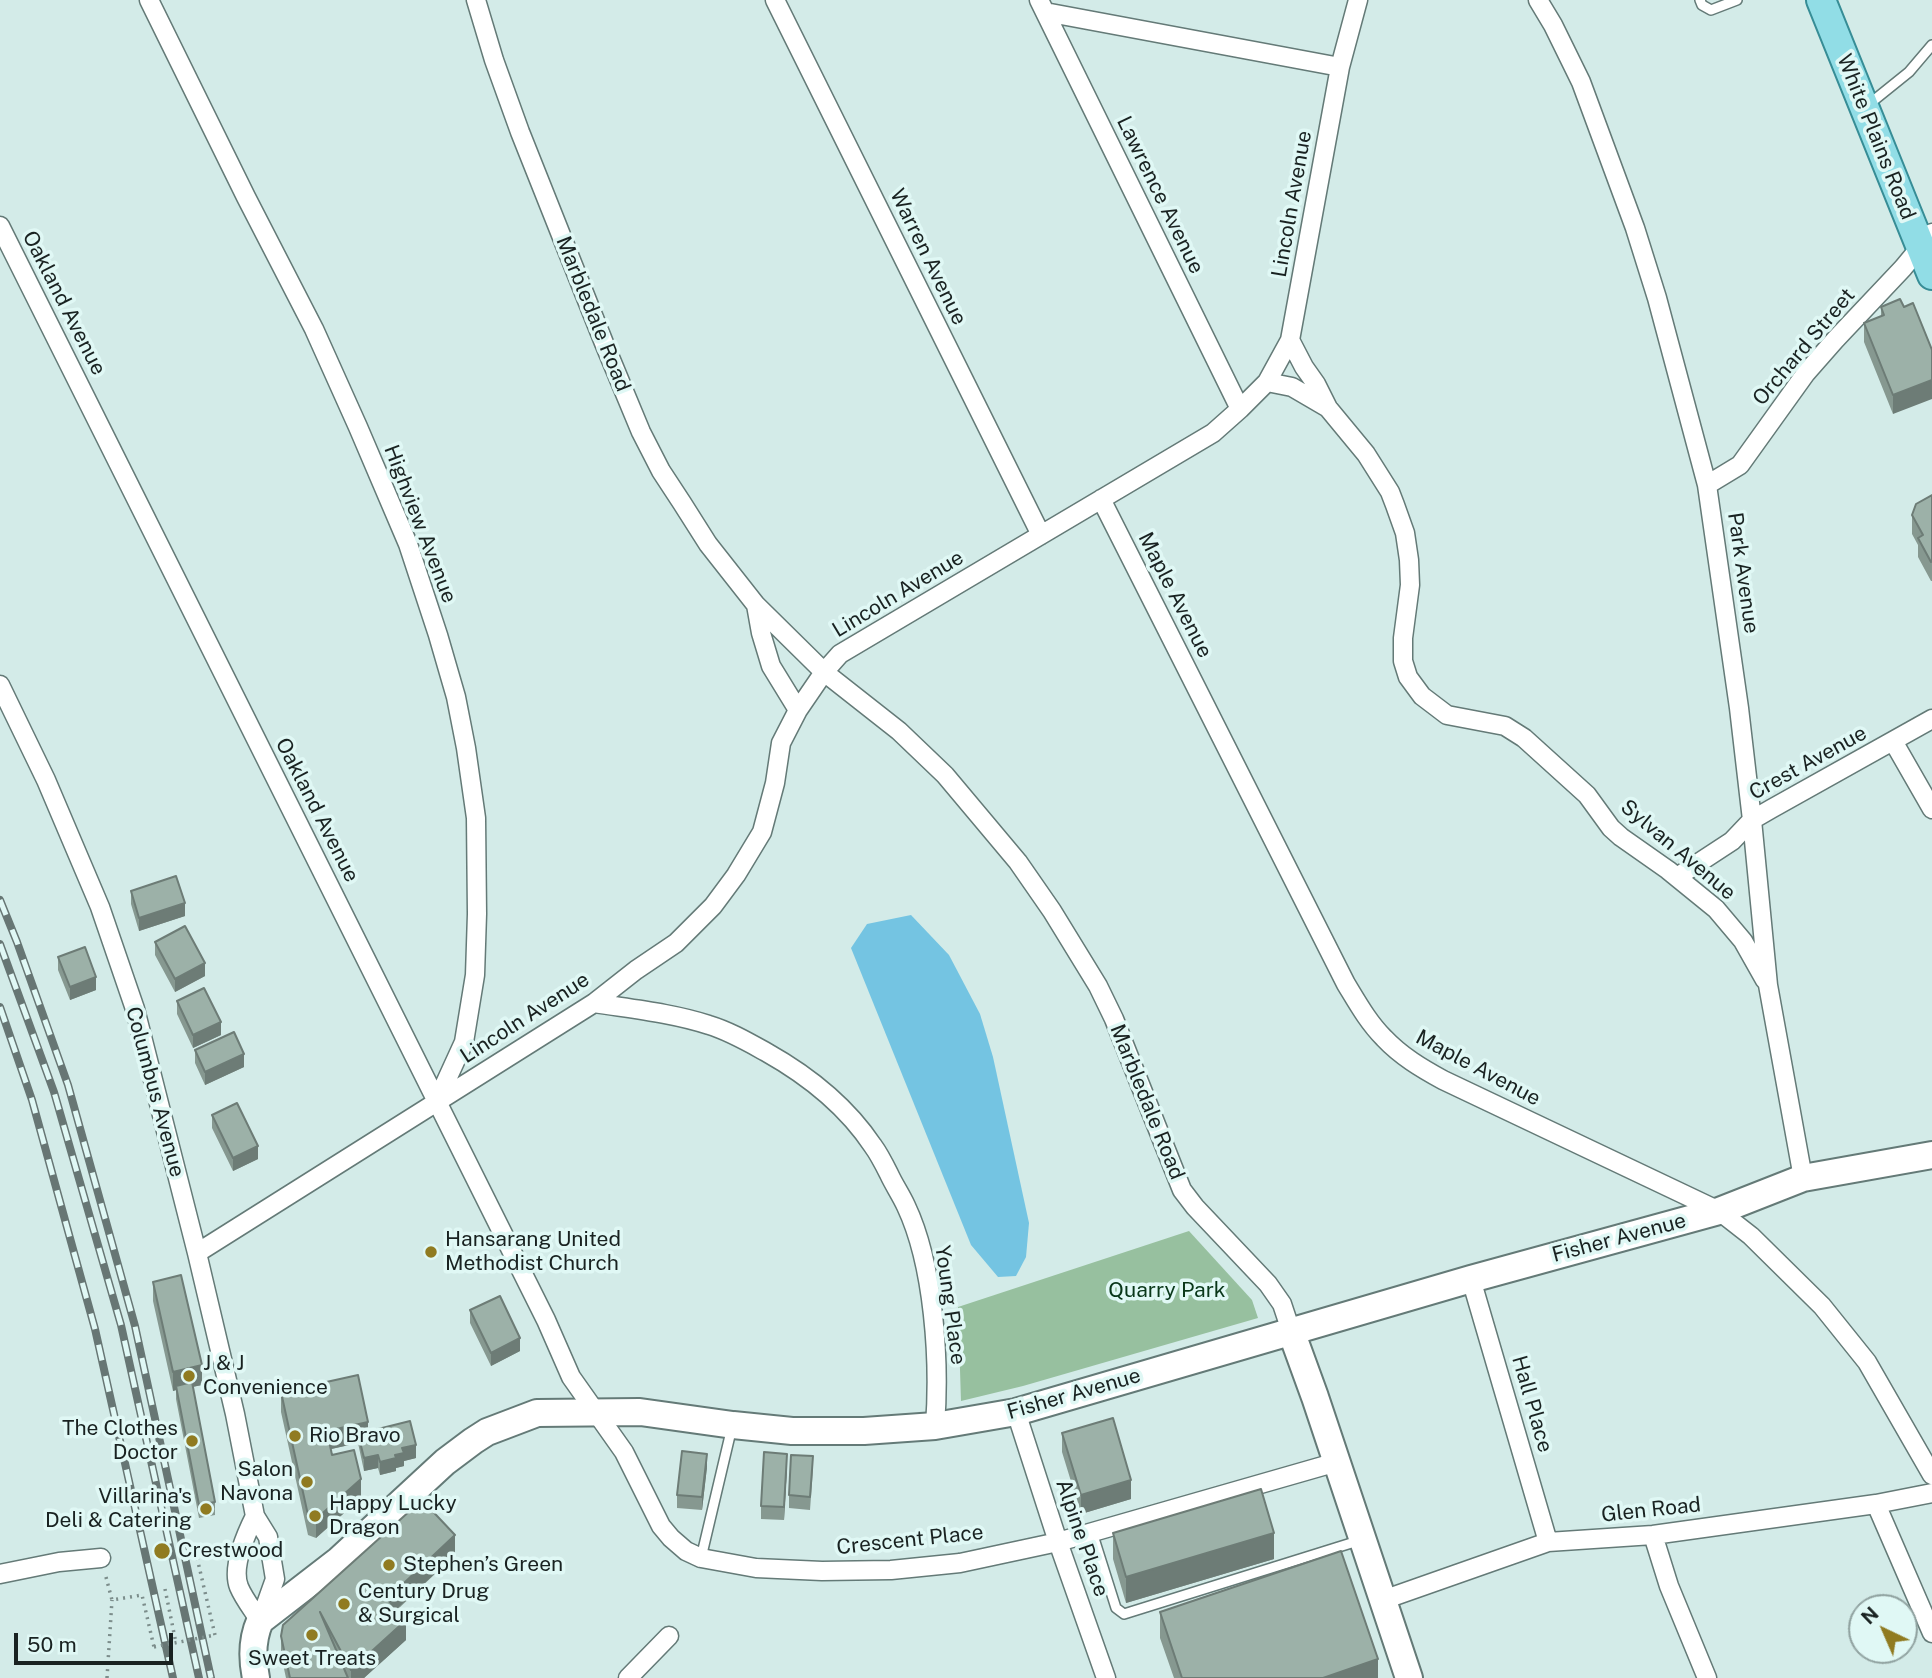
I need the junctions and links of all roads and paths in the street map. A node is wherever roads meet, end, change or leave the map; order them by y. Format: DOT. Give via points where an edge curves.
graph roads {
  1 [pos="149,0"];
  2 [pos="475,0"];
  3 [pos="775,0"];
  4 [pos="1358,0"];
  5 [pos="1538,0"];
  6 [pos="1700,0"];
  7 [pos="1737,0"];
  8 [pos="1821,0"];
  9 [pos="1042,6"];
  10 [pos="1932,45"];
  11 [pos="1340,67"];
  12 [pos="1864,108"];
  13 [pos="0,226"];
  14 [pos="1926,239"];
  15 [pos="1932,275"];
  16 [pos="1290,340"];
  17 [pos="1267,382"];
  18 [pos="1328,408"];
  19 [pos="1240,410"];
  20 [pos="1707,485"];
  21 [pos="1101,499"];
  22 [pos="1041,535"];
  23 [pos="756,605"];
  24 [pos="824,672"];
  25 [pos="0,685"];
  26 [pos="798,710"];
  27 [pos="1932,719"];
  28 [pos="1893,741"];
  29 [pos="1932,808"];
  30 [pos="1752,820"];
  31 [pos="1677,877"];
  32 [pos="1768,985"];
  33 [pos="594,1003"];
  34 [pos="437,1101"];
  35 [pos="1932,1155"];
  36 [pos="1803,1178"];
  37 [pos="1719,1211"];
  38 [pos="197,1253"];
  39 [pos="1471,1279"];
  40 [pos="1292,1331"];
  41 [pos="1016,1412"];
  42 [pos="596,1413"];
  43 [pos="733,1426"];
  44 [pos="936,1426"];
  45 [pos="1337,1462"];
  46 [pos="1932,1475"];
  47 [pos="1932,1493"];
  48 [pos="1876,1504"];
  49 [pos="255,1516"];
  50 [pos="1092,1532"];
  51 [pos="1653,1535"];
  52 [pos="1363,1539"];
  53 [pos="1058,1542"];
  54 [pos="1548,1542"];
  55 [pos="221,1545"];
  56 [pos="101,1558"];
  57 [pos="701,1558"];
  58 [pos="0,1574"];
  59 [pos="165,1589"];
  60 [pos="112,1600"];
  61 [pos="1383,1600"];
  62 [pos="260,1621"];
  63 [pos="1932,1633"];
  64 [pos="670,1636"];
  65 [pos="176,1643"];
  66 [pos="107,1678"];
  67 [pos="256,1678"];
  68 [pos="628,1678"];
  69 [pos="1106,1678"];
  70 [pos="1409,1678"];
  71 [pos="1707,1678"];
  1 -- 34 [label="street, Highview Avenue" via="314,329 358,427 408,544 456,697 476,818 475,975 464,1042"];
  2 -- 23 [label="street, Marbledale Road" via="520,132 641,432 708,544"];
  3 -- 22 [label="street, Warren Avenue"];
  4 -- 11 [label="street, Lincoln Avenue"];
  5 -- 20 [label="street, Park Avenue" via="1581,82 1635,228"];
  6 -- 7 [label="lane" via="1711,10"];
  8 -- 12 [label="main road, White Plains Road"];
  9 -- 11 [label="street"];
  9 -- 19 [label="street, Lawrence Avenue"];
  10 -- 12 [label="lane" via="1909,72"];
  11 -- 16 [label="street, Lincoln Avenue"];
  12 -- 14 [label="main road, White Plains Road"];
  13 -- 34 [label="street, Oakland Avenue"];
  14 -- 15 [label="main road, White Plains Road"];
  14 -- 20 [label="street, Orchard Street" via="1806,373 1740,465"];
  16 -- 17 [label="street, Lincoln Avenue"];
  16 -- 18 [label="street, Sylvan Avenue"];
  17 -- 18 [label="street, Sylvan Avenue" via="1292,387"];
  17 -- 19 [label="street, Lincoln Avenue"];
  18 -- 31 [label="street, Sylvan Avenue" via="1390,492 1405,533 1410,585 1403,661 1422,696 1447,715 1505,726 1524,738 1587,795 1611,828"];
  19 -- 21 [label="street, Lincoln Avenue" via="1213,433"];
  20 -- 30 [label="street, Park Avenue"];
  21 -- 22 [label="street, Lincoln Avenue"];
  21 -- 37 [label="street, Maple Avenue" via="1346,984 1383,1038 1443,1080"];
  22 -- 24 [label="street, Lincoln Avenue" via="840,654"];
  23 -- 24 [label="street, Marbledale Road"];
  23 -- 26 [label="street, Marbledale Road" via="771,666"];
  24 -- 26 [label="street, Lincoln Avenue"];
  24 -- 40 [label="street, Marbledale Road" via="918,748 1018,862 1098,986 1182,1190 1268,1283"];
  25 -- 38 [label="street, Columbus Avenue" via="100,907 135,1009"];
  26 -- 33 [label="street, Lincoln Avenue" via="781,743 762,832 736,875 676,943"];
  27 -- 28 [label="street, Crest Avenue"];
  28 -- 29 [label="street"];
  28 -- 30 [label="street, Crest Avenue"];
  30 -- 31 [label="street, Crest Avenue" via="1732,841"];
  30 -- 32 [label="street, Park Avenue"];
  31 -- 32 [label="street, Sylvan Avenue" via="1716,909 1743,942"];
  32 -- 36 [label="street, Park Avenue"];
  33 -- 34 [label="street, Lincoln Avenue"];
  33 -- 44 [label="street, Young Place" via="668,1014 747,1041 819,1088 874,1146 907,1208 922,1253 932,1312"];
  34 -- 38 [label="street, Lincoln Avenue"];
  34 -- 42 [label="street, Oakland Avenue" via="571,1377"];
  35 -- 36 [label="street, Fisher Avenue"];
  36 -- 37 [label="street, Fisher Avenue"];
  37 -- 39 [label="street, Fisher Avenue"];
  37 -- 46 [label="street, Maple Avenue" via="1822,1306 1867,1362"];
  38 -- 49 [label="street, Columbus Avenue"];
  39 -- 40 [label="street, Fisher Avenue"];
  39 -- 54 [label="street, Hall Place"];
  40 -- 41 [label="street, Fisher Avenue"];
  40 -- 45 [label="street, Marbledale Road"];
  41 -- 44 [label="street, Fisher Avenue"];
  41 -- 53 [label="street, Alpine Place"];
  42 -- 43 [label="street, Fisher Avenue" via="640,1412"];
  42 -- 57 [label="street, Crescent Place" via="624,1452 661,1526 686,1551"];
  42 -- 62 [label="street, Fisher Avenue" via="537,1413 487,1432 445,1462 331,1566"];
  43 -- 44 [label="street, Fisher Avenue" via="792,1431"];
  43 -- 57 [label="lane"];
  45 -- 50 [label="street, Crescent Place"];
  45 -- 52 [label="street, Marbledale Road"];
  47 -- 48 [label="street, Glen Road"];
  48 -- 51 [label="street, Glen Road"];
  48 -- 63 [label="street"];
  49 -- 62 [label="street, Columbus Avenue" via="268,1537 275,1579"];
  49 -- 62 [label="street" via="236,1571 239,1586"];
  50 -- 52 [label="lane" via="1116,1608 1124,1614"];
  50 -- 53 [label="street, Crescent Place"];
  51 -- 54 [label="street, Glen Road"];
  51 -- 71 [label="street"];
  52 -- 61 [label="street, Marbledale Road"];
  53 -- 57 [label="street, Crescent Place" via="960,1563 891,1570 756,1568"];
  53 -- 69 [label="street, Alpine Place"];
  54 -- 61 [label="street, Glen Road"];
  55 -- 65 [label="path, bridge" via="195,1549 215,1635"];
  56 -- 58 [label="street"];
  56 -- 60 [label="path"];
  59 -- 65 [label="path"];
  60 -- 65 [label="path, bridge" via="142,1595 154,1647"];
  60 -- 66 [label="path"];
  61 -- 70 [label="street, Marbledale Road"];
  62 -- 67 [label="street, Columbus Avenue" via="254,1642"];
  64 -- 68 [label="street"];
}
